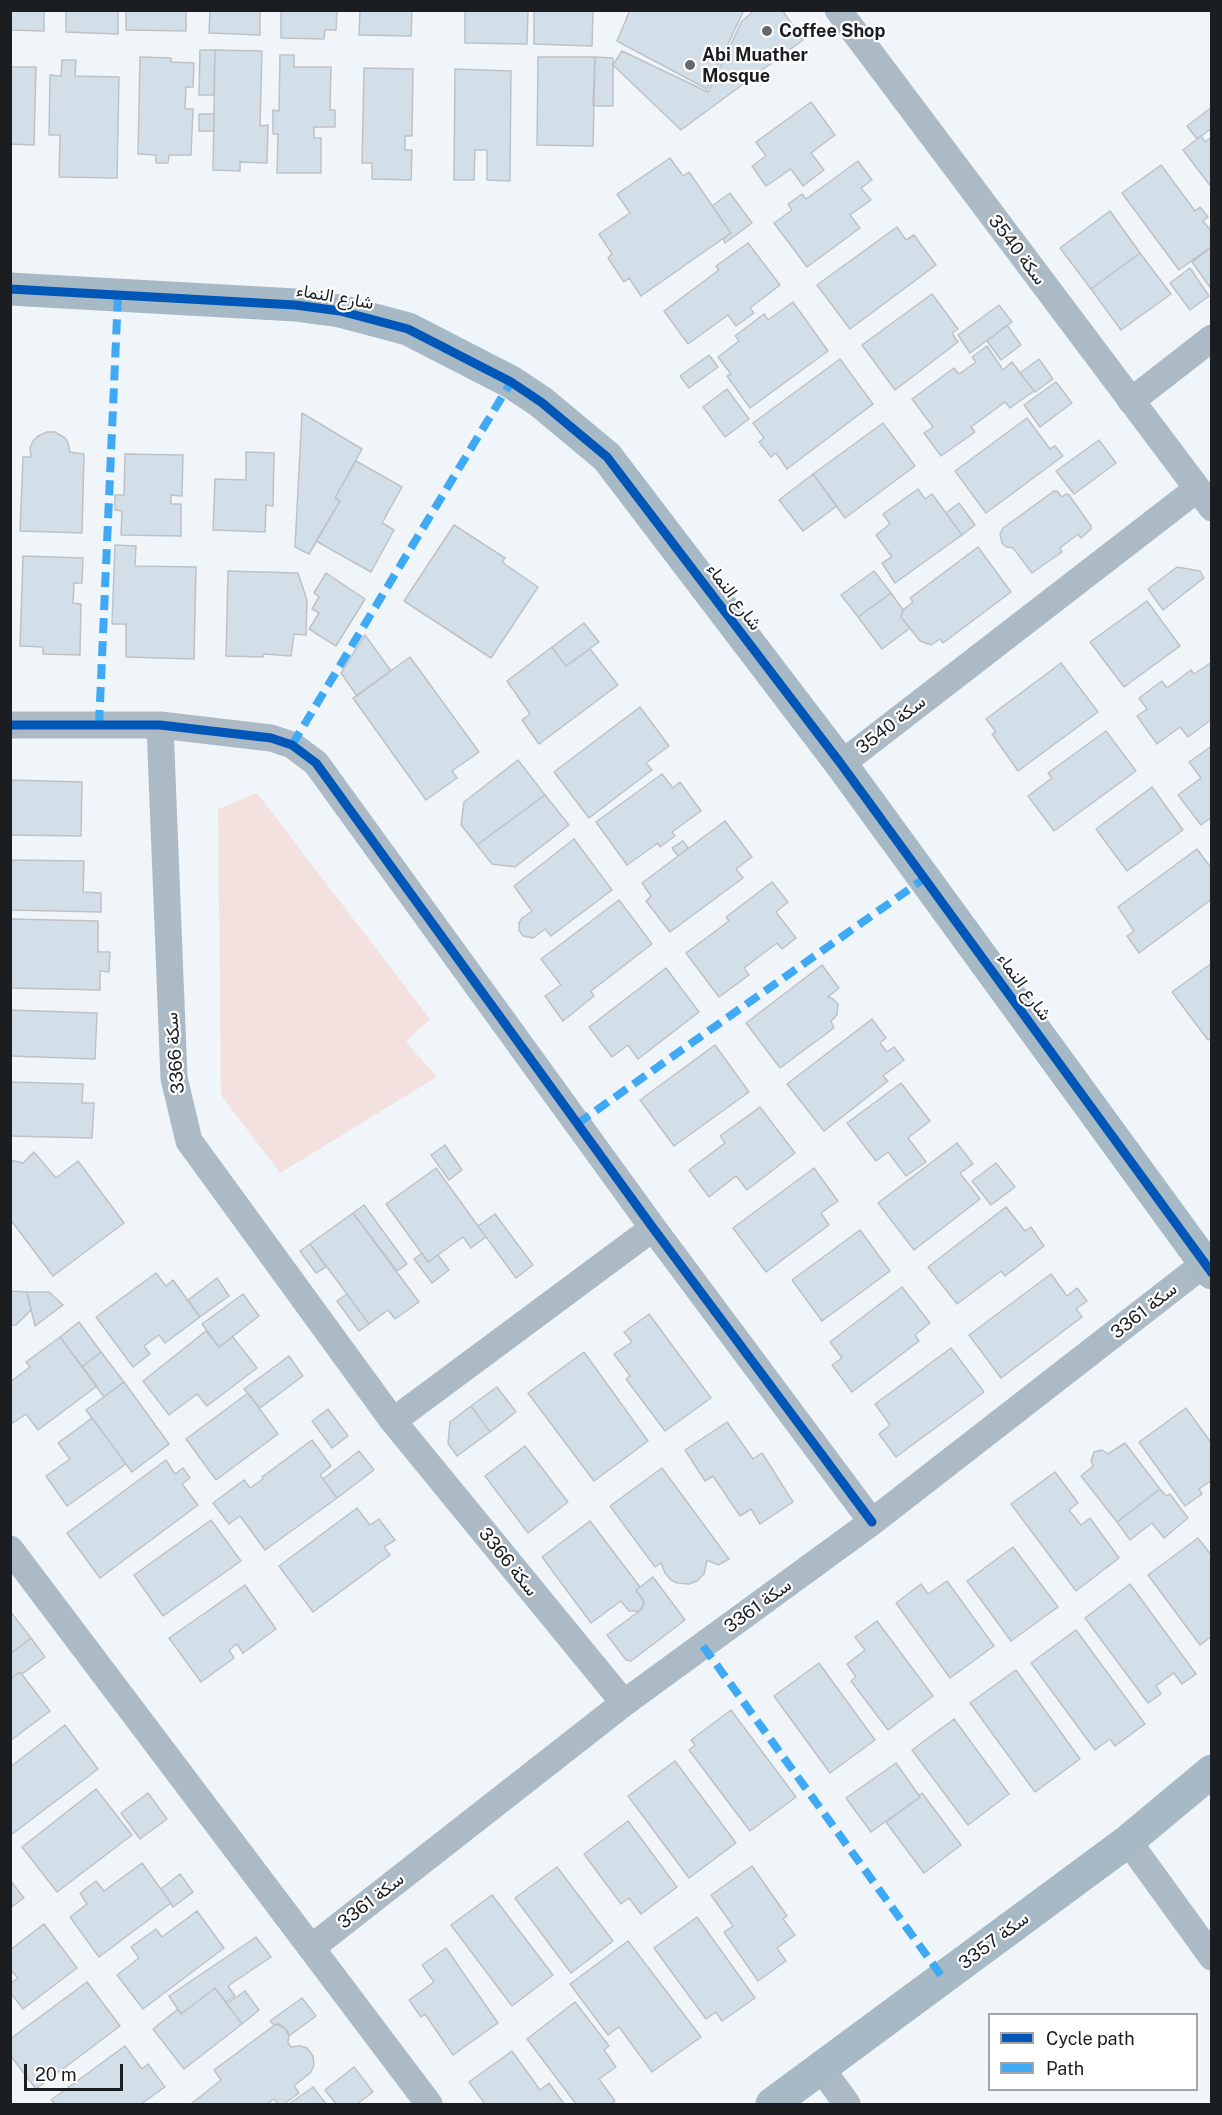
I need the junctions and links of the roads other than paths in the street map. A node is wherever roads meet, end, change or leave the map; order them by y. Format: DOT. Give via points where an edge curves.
graph roads {
  1 [pos="838,10"];
  2 [pos="10,290"];
  3 [pos="1212,338"];
  4 [pos="1131,401"];
  5 [pos="1204,498"];
  6 [pos="10,725"];
  7 [pos="160,726"];
  8 [pos="842,764"];
  9 [pos="653,1228"];
  10 [pos="1208,1268"];
  11 [pos="393,1421"];
  12 [pos="872,1522"];
  13 [pos="10,1550"];
  14 [pos="624,1703"];
  15 [pos="1212,1771"];
  16 [pos="1128,1841"];
  17 [pos="311,1948"];
  18 [pos="1212,1957"];
  19 [pos="821,2068"];
  20 [pos="429,2104"];
  21 [pos="772,2104"];
  22 [pos="847,2104"];
  1 -- 4 [label="street, سكة 3540"];
  2 -- 8 [label="street, شارع النماء" via="296,305 340,311 408,329 511,382 607,457"];
  3 -- 4 [label="street"];
  4 -- 5 [label="street, سكة 3540"];
  5 -- 8 [label="street, سكة 3540"];
  6 -- 7 [label="street"];
  7 -- 9 [label="street" via="271,738 292,745 315,763"];
  7 -- 11 [label="street, سكة 3366" via="174,1077 189,1141"];
  8 -- 10 [label="street, شارع النماء"];
  9 -- 11 [label="street"];
  9 -- 12 [label="street"];
  10 -- 12 [label="street, سكة 3361"];
  11 -- 14 [label="street, سكة 3366"];
  12 -- 14 [label="street, سكة 3361"];
  13 -- 17 [label="street"];
  14 -- 17 [label="street, سكة 3361"];
  15 -- 16 [label="street, سكة 3357"];
  16 -- 18 [label="street"];
  16 -- 19 [label="street, سكة 3357"];
  17 -- 20 [label="street"];
  19 -- 21 [label="street, سكة 3357"];
  19 -- 22 [label="street"];
}
